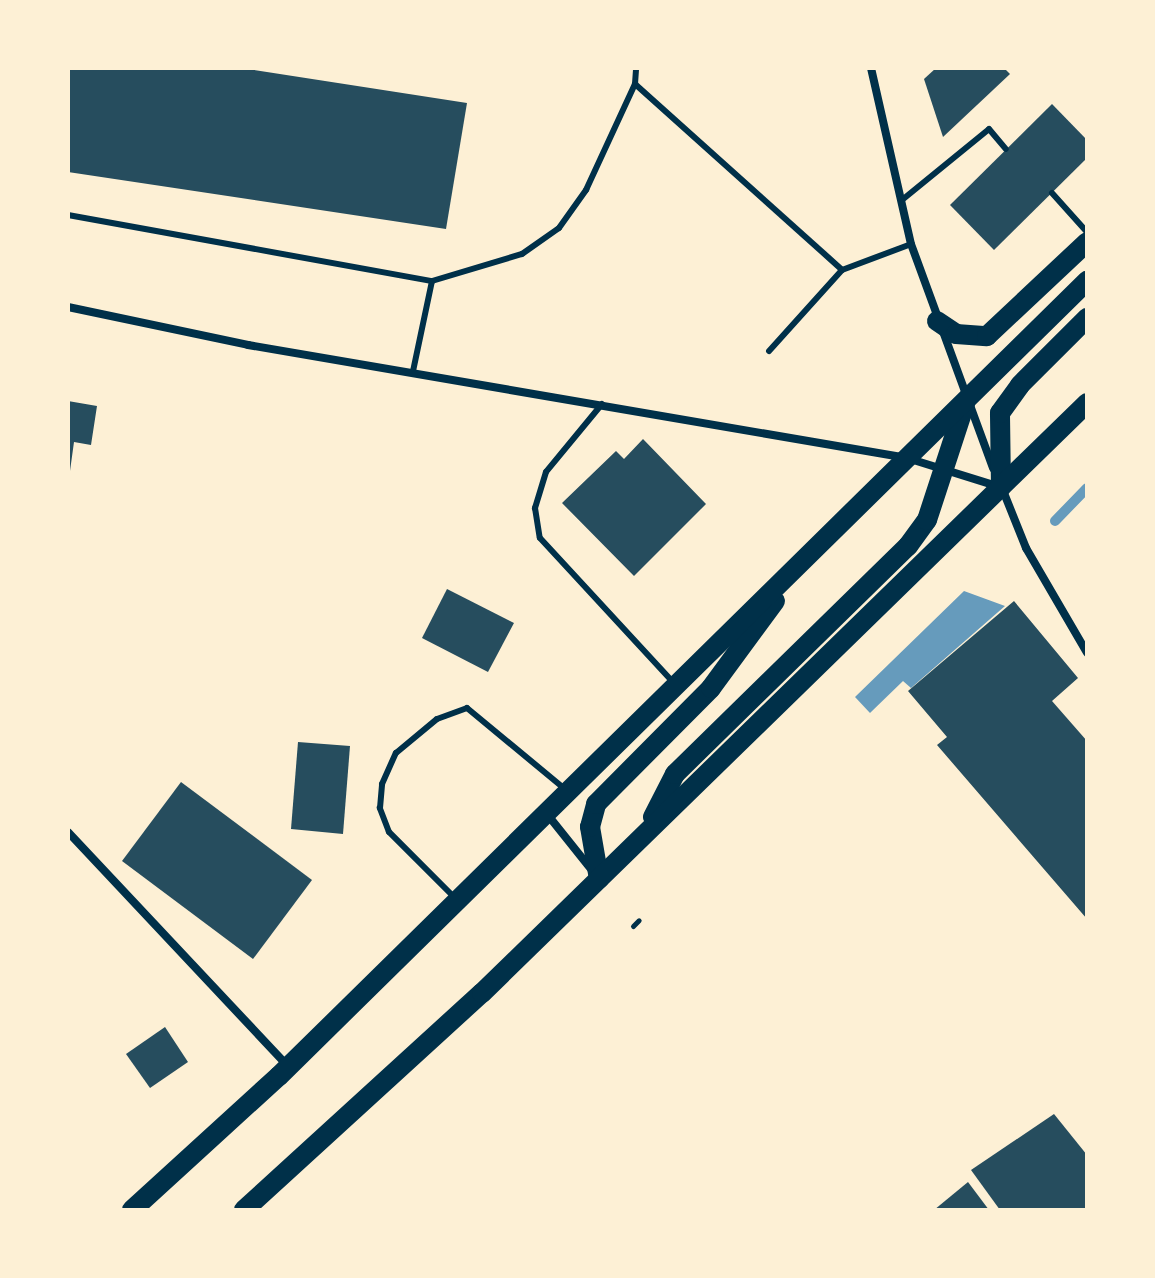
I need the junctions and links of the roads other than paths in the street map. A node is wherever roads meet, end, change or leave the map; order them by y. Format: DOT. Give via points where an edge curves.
graph roads {
  1 [pos="636,68"];
  2 [pos="871,68"];
  3 [pos="635,84"];
  4 [pos="1006,149"];
  5 [pos="1052,193"];
  6 [pos="902,200"];
  7 [pos="68,215"];
  8 [pos="1087,232"];
  9 [pos="1087,242"];
  10 [pos="911,244"];
  11 [pos="842,270"];
  12 [pos="432,281"];
  13 [pos="1087,281"];
  14 [pos="68,307"];
  15 [pos="1087,318"];
  16 [pos="937,321"];
  17 [pos="769,351"];
  18 [pos="413,371"];
  19 [pos="966,401"];
  20 [pos="1087,403"];
  21 [pos="602,404"];
  22 [pos="907,458"];
  23 [pos="944,470"];
  24 [pos="1001,487"];
  25 [pos="799,565"];
  26 [pos="1087,653"];
  27 [pos="676,685"];
  28 [pos="568,791"];
  29 [pos="546,813"];
  30 [pos="68,832"];
  31 [pos="642,836"];
  32 [pos="599,879"];
  33 [pos="457,900"];
  34 [pos="288,1067"];
  35 [pos="132,1210"];
  36 [pos="244,1210"];
  1 -- 3 [label="lane"];
  2 -- 6 [label="street"];
  3 -- 11 [label="lane"];
  3 -- 12 [label="lane" via="586,190 559,228 522,254"];
  4 -- 6 [label="lane" via="989,129"];
  5 -- 8 [label="lane"];
  6 -- 10 [label="street"];
  7 -- 12 [label="lane"];
  9 -- 16 [label="main road" via="987,336 956,334"];
  10 -- 11 [label="lane"];
  10 -- 16 [label="street"];
  11 -- 17 [label="lane"];
  12 -- 18 [label="lane"];
  13 -- 19 [label="main road"];
  14 -- 18 [label="street" via="248,345"];
  15 -- 24 [label="main road" via="1020,385 1000,413"];
  16 -- 19 [label="street"];
  18 -- 21 [label="street"];
  19 -- 22 [label="main road"];
  19 -- 23 [label="main road"];
  19 -- 24 [label="street"];
  20 -- 24 [label="main road"];
  21 -- 22 [label="street"];
  21 -- 27 [label="lane" via="546,472 535,508 540,538"];
  22 -- 23 [label="street"];
  22 -- 25 [label="main road"];
  23 -- 24 [label="street"];
  23 -- 31 [label="main road" via="927,520 908,546 675,774"];
  24 -- 26 [label="street" via="1026,548"];
  24 -- 31 [label="main road"];
  25 -- 27 [label="main road"];
  25 -- 32 [label="main road" via="711,688 596,804 590,827"];
  27 -- 28 [label="main road"];
  28 -- 29 [label="main road"];
  28 -- 33 [label="lane" via="467,708 437,719 396,753 382,784 380,808 389,832"];
  29 -- 32 [label="street"];
  29 -- 33 [label="main road"];
  30 -- 34 [label="street"];
  31 -- 32 [label="main road"];
  32 -- 36 [label="main road" via="408,1063"];
  33 -- 34 [label="main road"];
  34 -- 35 [label="main road"];
}
